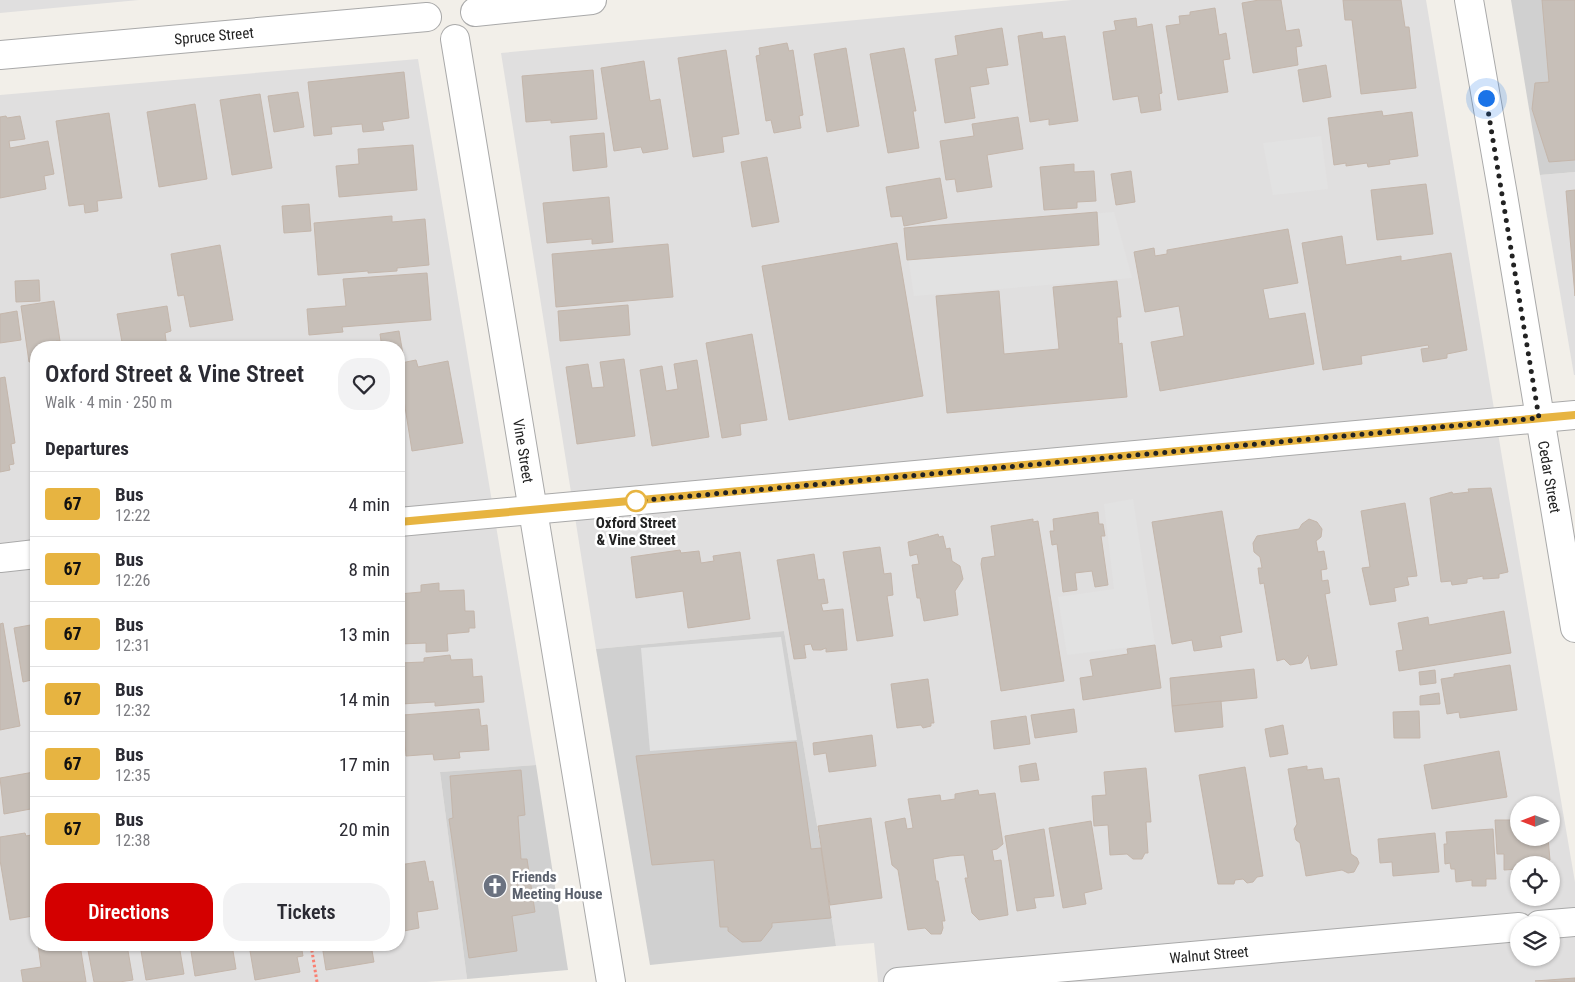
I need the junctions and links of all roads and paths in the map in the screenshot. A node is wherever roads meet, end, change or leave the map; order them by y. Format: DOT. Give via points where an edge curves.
graph roads {
  1 [pos="592,0"];
  2 [pos="1468,0"];
  3 [pos="473,6"];
  4 [pos="430,8"];
  5 [pos="455,39"];
  6 [pos="0,55"];
  7 [pos="1575,415"];
  8 [pos="1539,418"];
  9 [pos="533,511"];
  10 [pos="405,522"];
  11 [pos="30,555"];
  12 [pos="0,558"];
  13 [pos="1575,628"];
  14 [pos="1575,922"];
  15 [pos="1560,923"];
  16 [pos="1510,928"];
  17 [pos="312,951"];
  18 [pos="317,982"];
  19 [pos="611,982"];
  20 [pos="898,982"];
  1 -- 3 [label="street"];
  2 -- 8 [label="street, Cedar Street"];
  3 -- 5 [label="street" via="473,27 463,37"];
  4 -- 5 [label="street" via="429,25 440,37"];
  4 -- 6 [label="street, Spruce Street"];
  5 -- 9 [label="street, Vine Street"];
  7 -- 8 [label="street"];
  8 -- 9 [label="street"];
  8 -- 13 [label="street, Cedar Street"];
  9 -- 10 [label="street"];
  9 -- 19 [label="street, Vine Street"];
  11 -- 12 [label="street"];
  14 -- 15 [label="street"];
  16 -- 20 [label="street, Walnut Street"];
  17 -- 18 [label="path"];
}
